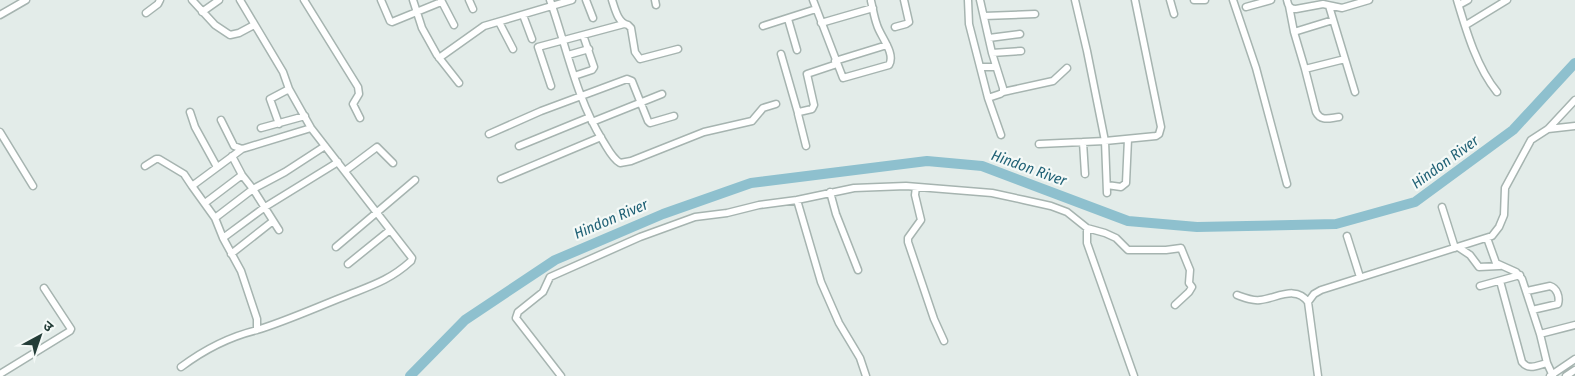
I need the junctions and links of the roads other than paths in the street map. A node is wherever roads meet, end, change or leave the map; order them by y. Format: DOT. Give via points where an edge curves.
graph roads {
  1 [pos="26,0"];
  2 [pos="160,0"];
  3 [pos="192,0"];
  4 [pos="219,0"];
  5 [pos="240,0"];
  6 [pos="304,0"];
  7 [pos="381,0"];
  8 [pos="413,0"];
  9 [pos="469,0"];
  10 [pos="572,0"];
  11 [pos="586,0"];
  12 [pos="612,0"];
  13 [pos="813,0"];
  14 [pos="904,0"];
  15 [pos="968,0"];
  16 [pos="980,0"];
  17 [pos="1075,0"];
  18 [pos="1136,0"];
  19 [pos="1170,0"];
  20 [pos="1194,0"];
  21 [pos="1205,0"];
  22 [pos="1233,0"];
  23 [pos="1271,0"];
  24 [pos="1369,0"];
  25 [pos="1468,0"];
  26 [pos="1507,0"];
  27 [pos="441,1"];
  28 [pos="551,3"];
  29 [pos="1288,3"];
  30 [pos="1352,3"];
  31 [pos="1458,3"];
  32 [pos="1329,6"];
  33 [pos="1246,7"];
  34 [pos="473,9"];
  35 [pos="816,10"];
  36 [pos="202,12"];
  37 [pos="418,12"];
  38 [pos="146,13"];
  39 [pos="523,14"];
  40 [pos="1035,14"];
  41 [pos="1174,14"];
  42 [pos="0,15"];
  43 [pos="984,16"];
  44 [pos="593,18"];
  45 [pos="788,19"];
  46 [pos="1333,20"];
  47 [pos="499,22"];
  48 [pos="624,24"];
  49 [pos="821,24"];
  50 [pos="254,25"];
  51 [pos="454,25"];
  52 [pos="1466,25"];
  53 [pos="763,26"];
  54 [pos="895,27"];
  55 [pos="1294,32"];
  56 [pos="1020,34"];
  57 [pos="583,35"];
  58 [pos="989,38"];
  59 [pos="532,39"];
  60 [pos="564,41"];
  61 [pos="887,45"];
  62 [pos="513,49"];
  63 [pos="589,49"];
  64 [pos="678,49"];
  65 [pos="797,50"];
  66 [pos="1021,51"];
  67 [pos="992,53"];
  68 [pos="781,54"];
  69 [pos="568,55"];
  70 [pos="439,58"];
  71 [pos="1344,59"];
  72 [pos="836,63"];
  73 [pos="980,67"];
  74 [pos="996,67"];
  75 [pos="1067,68"];
  76 [pos="1306,69"];
  77 [pos="574,76"];
  78 [pos="459,83"];
  79 [pos="551,86"];
  80 [pos="289,88"];
  81 [pos="1002,92"];
  82 [pos="1354,92"];
  83 [pos="1497,92"];
  84 [pos="662,94"];
  85 [pos="580,96"];
  86 [pos="988,98"];
  87 [pos="1575,100"];
  88 [pos="641,102"];
  89 [pos="776,104"];
  90 [pos="190,112"];
  91 [pos="798,113"];
  92 [pos="305,116"];
  93 [pos="674,116"];
  94 [pos="1339,117"];
  95 [pos="360,118"];
  96 [pos="591,119"];
  97 [pos="221,120"];
  98 [pos="279,124"];
  99 [pos="1575,126"];
  100 [pos="261,128"];
  101 [pos="311,128"];
  102 [pos="1548,129"];
  103 [pos="0,132"];
  104 [pos="489,134"];
  105 [pos="1001,135"];
  106 [pos="601,137"];
  107 [pos="1128,139"];
  108 [pos="1105,141"];
  109 [pos="1083,142"];
  110 [pos="1039,144"];
  111 [pos="325,146"];
  112 [pos="519,146"];
  113 [pos="806,146"];
  114 [pos="242,150"];
  115 [pos="232,156"];
  116 [pos="338,162"];
  117 [pos="393,164"];
  118 [pos="145,166"];
  119 [pos="217,168"];
  120 [pos="345,171"];
  121 [pos="1085,174"];
  122 [pos="242,175"];
  123 [pos="501,179"];
  124 [pos="415,180"];
  125 [pos="1287,184"];
  126 [pos="1106,185"];
  127 [pos="33,186"];
  128 [pos="192,186"];
  129 [pos="916,187"];
  130 [pos="253,189"];
  131 [pos="830,192"];
  132 [pos="1107,193"];
  133 [pos="797,200"];
  134 [pos="205,203"];
  135 [pos="265,207"];
  136 [pos="1442,207"];
  137 [pos="377,212"];
  138 [pos="215,218"];
  139 [pos="273,221"];
  140 [pos="1087,228"];
  141 [pos="279,230"];
  142 [pos="390,230"];
  143 [pos="1347,236"];
  144 [pos="223,238"];
  145 [pos="1487,238"];
  146 [pos="1456,247"];
  147 [pos="336,248"];
  148 [pos="231,254"];
  149 [pos="348,264"];
  150 [pos="1499,266"];
  151 [pos="858,270"];
  152 [pos="1520,275"];
  153 [pos="1360,277"];
  154 [pos="1500,281"];
  155 [pos="1480,286"];
  156 [pos="44,288"];
  157 [pos="1527,291"];
  158 [pos="1237,296"];
  159 [pos="1308,302"];
  160 [pos="1175,305"];
  161 [pos="1532,310"];
  162 [pos="1575,325"];
  163 [pos="257,330"];
  164 [pos="1540,334"];
  165 [pos="944,341"];
  166 [pos="1575,359"];
  167 [pos="1547,363"];
  168 [pos="182,367"];
  169 [pos="1575,370"];
  170 [pos="0,374"];
  171 [pos="1552,375"];
  172 [pos="561,376"];
  173 [pos="866,376"];
  174 [pos="1134,376"];
  175 [pos="1318,376"];
  176 [pos="1566,376"];
  1 -- 42 [label="street"];
  2 -- 38 [label="street"];
  3 -- 36 [label="street"];
  4 -- 36 [label="street"];
  5 -- 50 [label="street"];
  6 -- 95 [label="street" via="358,87 359,94 353,104"];
  7 -- 37 [label="street" via="392,22"];
  8 -- 37 [label="street"];
  9 -- 34 [label="street"];
  10 -- 28 [label="street"];
  11 -- 44 [label="street"];
  12 -- 48 [label="street"];
  13 -- 35 [label="street"];
  14 -- 54 [label="street" via="909,22"];
  15 -- 73 [label="street" via="968,17"];
  16 -- 43 [label="street"];
  17 -- 108 [label="street"];
  18 -- 107 [label="street" via="1162,130 1156,136"];
  19 -- 41 [label="street"];
  20 -- 21 [label="street"];
  22 -- 125 [label="street" via="1256,68"];
  23 -- 33 [label="street"];
  24 -- 30 [label="street"];
  25 -- 31 [label="street"];
  26 -- 52 [label="street"];
  27 -- 37 [label="street"];
  27 -- 51 [label="street"];
  28 -- 39 [label="street"];
  28 -- 60 [label="street"];
  29 -- 32 [label="street" via="1296,9 1323,4"];
  29 -- 55 [label="street"];
  30 -- 32 [label="street" via="1342,8"];
  31 -- 52 [label="street"];
  32 -- 46 [label="street"];
  35 -- 45 [label="street"];
  35 -- 49 [label="street"];
  36 -- 50 [label="street" via="230,35"];
  37 -- 70 [label="street" via="422,28"];
  39 -- 47 [label="street"];
  39 -- 59 [label="street"];
  40 -- 43 [label="street"];
  43 -- 58 [label="street"];
  45 -- 53 [label="street"];
  45 -- 65 [label="street"];
  46 -- 55 [label="street"];
  46 -- 71 [label="street"];
  47 -- 62 [label="street"];
  47 -- 70 [label="street" via="484,26"];
  48 -- 57 [label="street"];
  48 -- 64 [label="street" via="630,28 635,52 640,59"];
  49 -- 61 [label="street" via="872,5"];
  49 -- 72 [label="street"];
  50 -- 80 [label="street" via="283,72"];
  52 -- 83 [label="street" via="1482,68"];
  55 -- 76 [label="street"];
  56 -- 58 [label="street"];
  57 -- 60 [label="street"];
  57 -- 63 [label="street"];
  58 -- 67 [label="street"];
  60 -- 69 [label="street"];
  60 -- 79 [label="street" via="538,47"];
  61 -- 72 [label="street"];
  61 -- 72 [label="street" via="892,60 889,65 843,78"];
  63 -- 69 [label="street"];
  63 -- 77 [label="street" via="594,67"];
  66 -- 67 [label="street"];
  67 -- 74 [label="street"];
  68 -- 91 [label="street"];
  69 -- 77 [label="street"];
  70 -- 78 [label="street"];
  71 -- 76 [label="street"];
  71 -- 82 [label="street"];
  72 -- 91 [label="street" via="807,74 814,105 812,109"];
  73 -- 74 [label="street"];
  73 -- 86 [label="street"];
  74 -- 81 [label="street"];
  75 -- 81 [label="street" via="1053,81"];
  76 -- 94 [label="street" via="1318,116 1322,119"];
  77 -- 85 [label="street"];
  80 -- 92 [label="street"];
  80 -- 98 [label="street" via="270,99"];
  81 -- 86 [label="street"];
  84 -- 88 [label="street"];
  85 -- 88 [label="street" via="630,79"];
  85 -- 96 [label="street"];
  85 -- 104 [label="street"];
  86 -- 105 [label="street"];
  87 -- 102 [label="street"];
  88 -- 93 [label="street" via="650,123"];
  88 -- 96 [label="street"];
  89 -- 106 [label="street" via="763,108 752,121 704,132 624,164 616,160"];
  90 -- 119 [label="street"];
  91 -- 113 [label="street"];
  92 -- 98 [label="street"];
  92 -- 101 [label="street"];
  96 -- 106 [label="street"];
  96 -- 112 [label="street"];
  97 -- 114 [label="street" via="234,146"];
  98 -- 100 [label="street"];
  99 -- 102 [label="street"];
  101 -- 111 [label="street"];
  101 -- 114 [label="street"];
  102 -- 145 [label="street" via="1531,140 1505,188 1504,215 1495,232"];
  103 -- 127 [label="street"];
  106 -- 123 [label="street"];
  107 -- 108 [label="street"];
  107 -- 126 [label="street" via="1126,183 1121,187"];
  108 -- 109 [label="street"];
  108 -- 126 [label="street"];
  109 -- 110 [label="street"];
  109 -- 121 [label="street"];
  111 -- 116 [label="street"];
  111 -- 130 [label="street"];
  114 -- 115 [label="street"];
  115 -- 119 [label="street"];
  115 -- 122 [label="street"];
  116 -- 120 [label="street"];
  116 -- 135 [label="street"];
  117 -- 120 [label="street" via="377,147"];
  118 -- 128 [label="street" via="159,159 184,174"];
  119 -- 128 [label="street"];
  120 -- 137 [label="street"];
  122 -- 130 [label="street"];
  122 -- 134 [label="street"];
  124 -- 137 [label="street"];
  126 -- 132 [label="street"];
  128 -- 134 [label="street"];
  129 -- 131 [label="street" via="854,188"];
  129 -- 140 [label="street" via="992,193 1051,206 1075,217"];
  129 -- 165 [label="street" via="921,220 908,242"];
  130 -- 135 [label="street"];
  130 -- 138 [label="street"];
  131 -- 133 [label="street"];
  131 -- 151 [label="street"];
  133 -- 172 [label="street" via="695,217 550,277 542,292 518,312 516,318"];
  133 -- 173 [label="street" via="821,282"];
  134 -- 138 [label="street"];
  135 -- 139 [label="street"];
  135 -- 144 [label="street"];
  136 -- 146 [label="street"];
  137 -- 142 [label="street"];
  137 -- 147 [label="street"];
  138 -- 144 [label="street"];
  139 -- 141 [label="street"];
  139 -- 148 [label="street"];
  140 -- 160 [label="street" via="1110,235 1131,250 1181,248 1190,270 1189,283 1192,287"];
  140 -- 174 [label="street" via="1087,243"];
  142 -- 149 [label="street"];
  142 -- 163 [label="street" via="412,258 406,266 383,282"];
  143 -- 153 [label="street"];
  144 -- 148 [label="street"];
  145 -- 146 [label="street"];
  145 -- 150 [label="street"];
  146 -- 150 [label="street" via="1470,255 1479,267"];
  146 -- 153 [label="street"];
  148 -- 163 [label="street" via="241,271 254,308"];
  150 -- 152 [label="street"];
  152 -- 154 [label="street"];
  152 -- 157 [label="street"];
  153 -- 159 [label="street" via="1317,292"];
  154 -- 155 [label="street"];
  154 -- 167 [label="street" via="1522,362 1530,368"];
  156 -- 170 [label="street" via="71,328 70,332"];
  157 -- 161 [label="street"];
  157 -- 161 [label="street" via="1550,286 1556,289 1559,300 1555,306"];
  158 -- 159 [label="street" via="1259,300 1296,293"];
  159 -- 175 [label="street"];
  161 -- 164 [label="street"];
  162 -- 164 [label="street"];
  163 -- 168 [label="street" via="217,343"];
  164 -- 167 [label="street"];
  166 -- 171 [label="street"];
  167 -- 171 [label="street"];
  169 -- 176 [label="street"];
}
